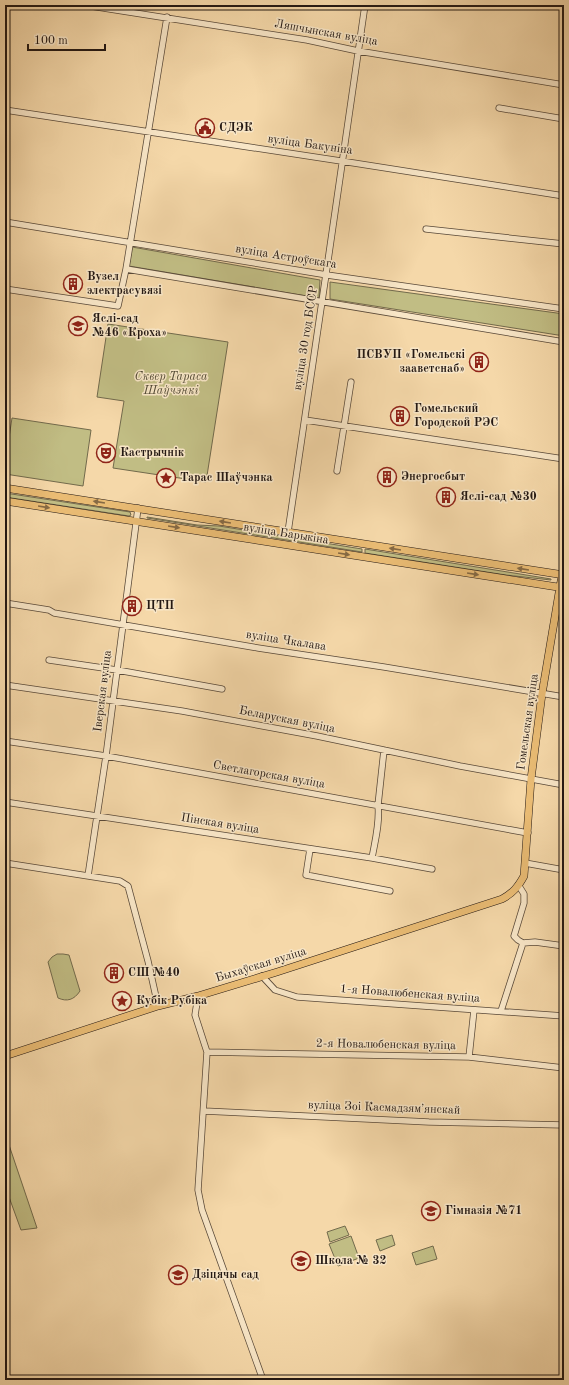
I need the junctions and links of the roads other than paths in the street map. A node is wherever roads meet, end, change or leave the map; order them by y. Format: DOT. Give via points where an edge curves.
graph roads {
  1 [pos="84,5"];
  2 [pos="365,5"];
  3 [pos="167,17"];
  4 [pos="358,51"];
  5 [pos="564,85"];
  6 [pos="499,108"];
  7 [pos="5,110"];
  8 [pos="564,119"];
  9 [pos="148,132"];
  10 [pos="341,160"];
  11 [pos="564,196"];
  12 [pos="5,222"];
  13 [pos="426,229"];
  14 [pos="130,243"];
  15 [pos="564,244"];
  16 [pos="126,269"];
  17 [pos="327,275"];
  18 [pos="5,289"];
  19 [pos="323,302"];
  20 [pos="564,309"];
  21 [pos="564,342"];
  22 [pos="351,382"];
  23 [pos="305,420"];
  24 [pos="344,425"];
  25 [pos="564,459"];
  26 [pos="337,471"];
  27 [pos="5,488"];
  28 [pos="5,501"];
  29 [pos="138,508"];
  30 [pos="136,522"];
  31 [pos="288,532"];
  32 [pos="564,560"];
  33 [pos="563,575"];
  34 [pos="562,588"];
  35 [pos="5,603"];
  36 [pos="123,624"];
  37 [pos="49,660"];
  38 [pos="117,670"];
  39 [pos="5,685"];
  40 [pos="222,689"];
  41 [pos="542,694"];
  42 [pos="564,697"];
  43 [pos="112,701"];
  44 [pos="5,741"];
  45 [pos="384,750"];
  46 [pos="106,756"];
  47 [pos="531,779"];
  48 [pos="564,785"];
  49 [pos="5,802"];
  50 [pos="378,805"];
  51 [pos="97,816"];
  52 [pos="528,833"];
  53 [pos="310,849"];
  54 [pos="372,858"];
  55 [pos="5,863"];
  56 [pos="525,863"];
  57 [pos="432,869"];
  58 [pos="564,870"];
  59 [pos="88,876"];
  60 [pos="519,886"];
  61 [pos="390,891"];
  62 [pos="523,943"];
  63 [pos="564,946"];
  64 [pos="262,976"];
  65 [pos="198,996"];
  66 [pos="158,1006"];
  67 [pos="474,1010"];
  68 [pos="501,1011"];
  69 [pos="564,1016"];
  70 [pos="207,1052"];
  71 [pos="5,1056"];
  72 [pos="469,1058"];
  73 [pos="564,1068"];
  74 [pos="204,1111"];
  75 [pos="564,1125"];
  76 [pos="263,1380"];
  1 -- 3 [label="street, Ляшчынская вуліца"];
  2 -- 4 [label="street, вуліца 30 год БССР"];
  3 -- 4 [label="street, Ляшчынская вуліца"];
  3 -- 9 [label="street"];
  4 -- 5 [label="street, Ляшчынская вуліца"];
  4 -- 10 [label="street, вуліца 30 год БССР"];
  6 -- 8 [label="street"];
  7 -- 9 [label="street, вуліца Бакуніна"];
  9 -- 10 [label="street, вуліца Бакуніна"];
  9 -- 14 [label="street"];
  10 -- 11 [label="street, вуліца Бакуніна"];
  10 -- 17 [label="street, вуліца 30 год БССР"];
  12 -- 14 [label="street, вуліца Астроўскага"];
  13 -- 15 [label="street"];
  14 -- 16 [label="street"];
  14 -- 17 [label="street, вуліца Астроўскага"];
  16 -- 18 [label="street" via="118,306"];
  16 -- 19 [label="street"];
  17 -- 19 [label="street, вуліца 30 год БССР"];
  17 -- 20 [label="street, вуліца Астроўскага"];
  19 -- 21 [label="street"];
  19 -- 23 [label="street, вуліца 30 год БССР"];
  22 -- 24 [label="street"];
  23 -- 24 [label="street"];
  23 -- 31 [label="street, вуліца 30 год БССР"];
  24 -- 25 [label="street"];
  24 -- 26 [label="street"];
  29 -- 27 [label="main road, вуліца Барыкіна, one-way"];
  28 -- 30 [label="main road, вуліца Барыкіна, one-way"];
  29 -- 30 [label="street, Іверская вуліца"];
  31 -- 29 [label="main road, вуліца Барыкіна, one-way"];
  30 -- 34 [label="main road, вуліца Барыкіна, one-way"];
  30 -- 36 [label="street, Іверская вуліца"];
  33 -- 31 [label="main road, вуліца Барыкіна, one-way"];
  32 -- 33 [label="street, Гомельская вуліца"];
  33 -- 34 [label="main road, Гомельская вуліца"];
  34 -- 41 [label="main road, Гомельская вуліца"];
  35 -- 36 [label="street, вуліца Чкалава"];
  36 -- 38 [label="street, Іверская вуліца"];
  36 -- 41 [label="street, вуліца Чкалава"];
  37 -- 38 [label="street"];
  38 -- 40 [label="street"];
  38 -- 43 [label="street, Іверская вуліца"];
  39 -- 43 [label="street, Беларуская вуліца"];
  41 -- 42 [label="street, вуліца Чкалава"];
  41 -- 47 [label="main road, Гомельская вуліца"];
  43 -- 45 [label="street, Беларуская вуліца" via="182,711"];
  43 -- 46 [label="street, Іверская вуліца"];
  44 -- 46 [label="street, Светлагорская вуліца"];
  45 -- 47 [label="street, Беларуская вуліца"];
  45 -- 50 [label="street"];
  46 -- 50 [label="street, Светлагорская вуліца"];
  46 -- 51 [label="street, Іверская вуліца"];
  47 -- 48 [label="street, Беларуская вуліца"];
  47 -- 52 [label="main road, Гомельская вуліца"];
  49 -- 51 [label="street, Пінская вуліца"];
  50 -- 52 [label="street, Светлагорская вуліца"];
  50 -- 54 [label="street"];
  51 -- 53 [label="street, Пінская вуліца"];
  51 -- 59 [label="street, Іверская вуліца"];
  52 -- 56 [label="main road, Гомельская вуліца"];
  53 -- 54 [label="street, Пінская вуліца"];
  53 -- 61 [label="street" via="306,875"];
  54 -- 57 [label="street, Пінская вуліца"];
  55 -- 59 [label="street"];
  56 -- 58 [label="street"];
  56 -- 60 [label="main road, Гомельская вуліца" via="524,876"];
  59 -- 66 [label="street" via="120,880 128,886"];
  60 -- 62 [label="street" via="524,894 524,903 514,936"];
  60 -- 64 [label="main road, Быхаўская вуліца" via="512,894 502,899"];
  62 -- 63 [label="street"];
  62 -- 68 [label="street"];
  64 -- 65 [label="main road, Быхаўская вуліца"];
  64 -- 67 [label="street, 1-я Новалюбенская вуліца" via="275,990 297,997"];
  65 -- 66 [label="main road, Быхаўская вуліца"];
  65 -- 70 [label="street" via="195,1015"];
  66 -- 71 [label="main road, Быхаўская вуліца"];
  67 -- 68 [label="street, 1-я Новалюбенская вуліца"];
  67 -- 72 [label="street"];
  68 -- 69 [label="street, 1-я Новалюбенская вуліца"];
  70 -- 72 [label="street, 2-я Новалюбенская вуліца"];
  70 -- 74 [label="street"];
  72 -- 73 [label="street, 2-я Новалюбенская вуліца"];
  74 -- 75 [label="street, вуліца Зоі Касмадзямʼянскай" via="429,1122"];
  74 -- 76 [label="street" via="198,1190"];
}
